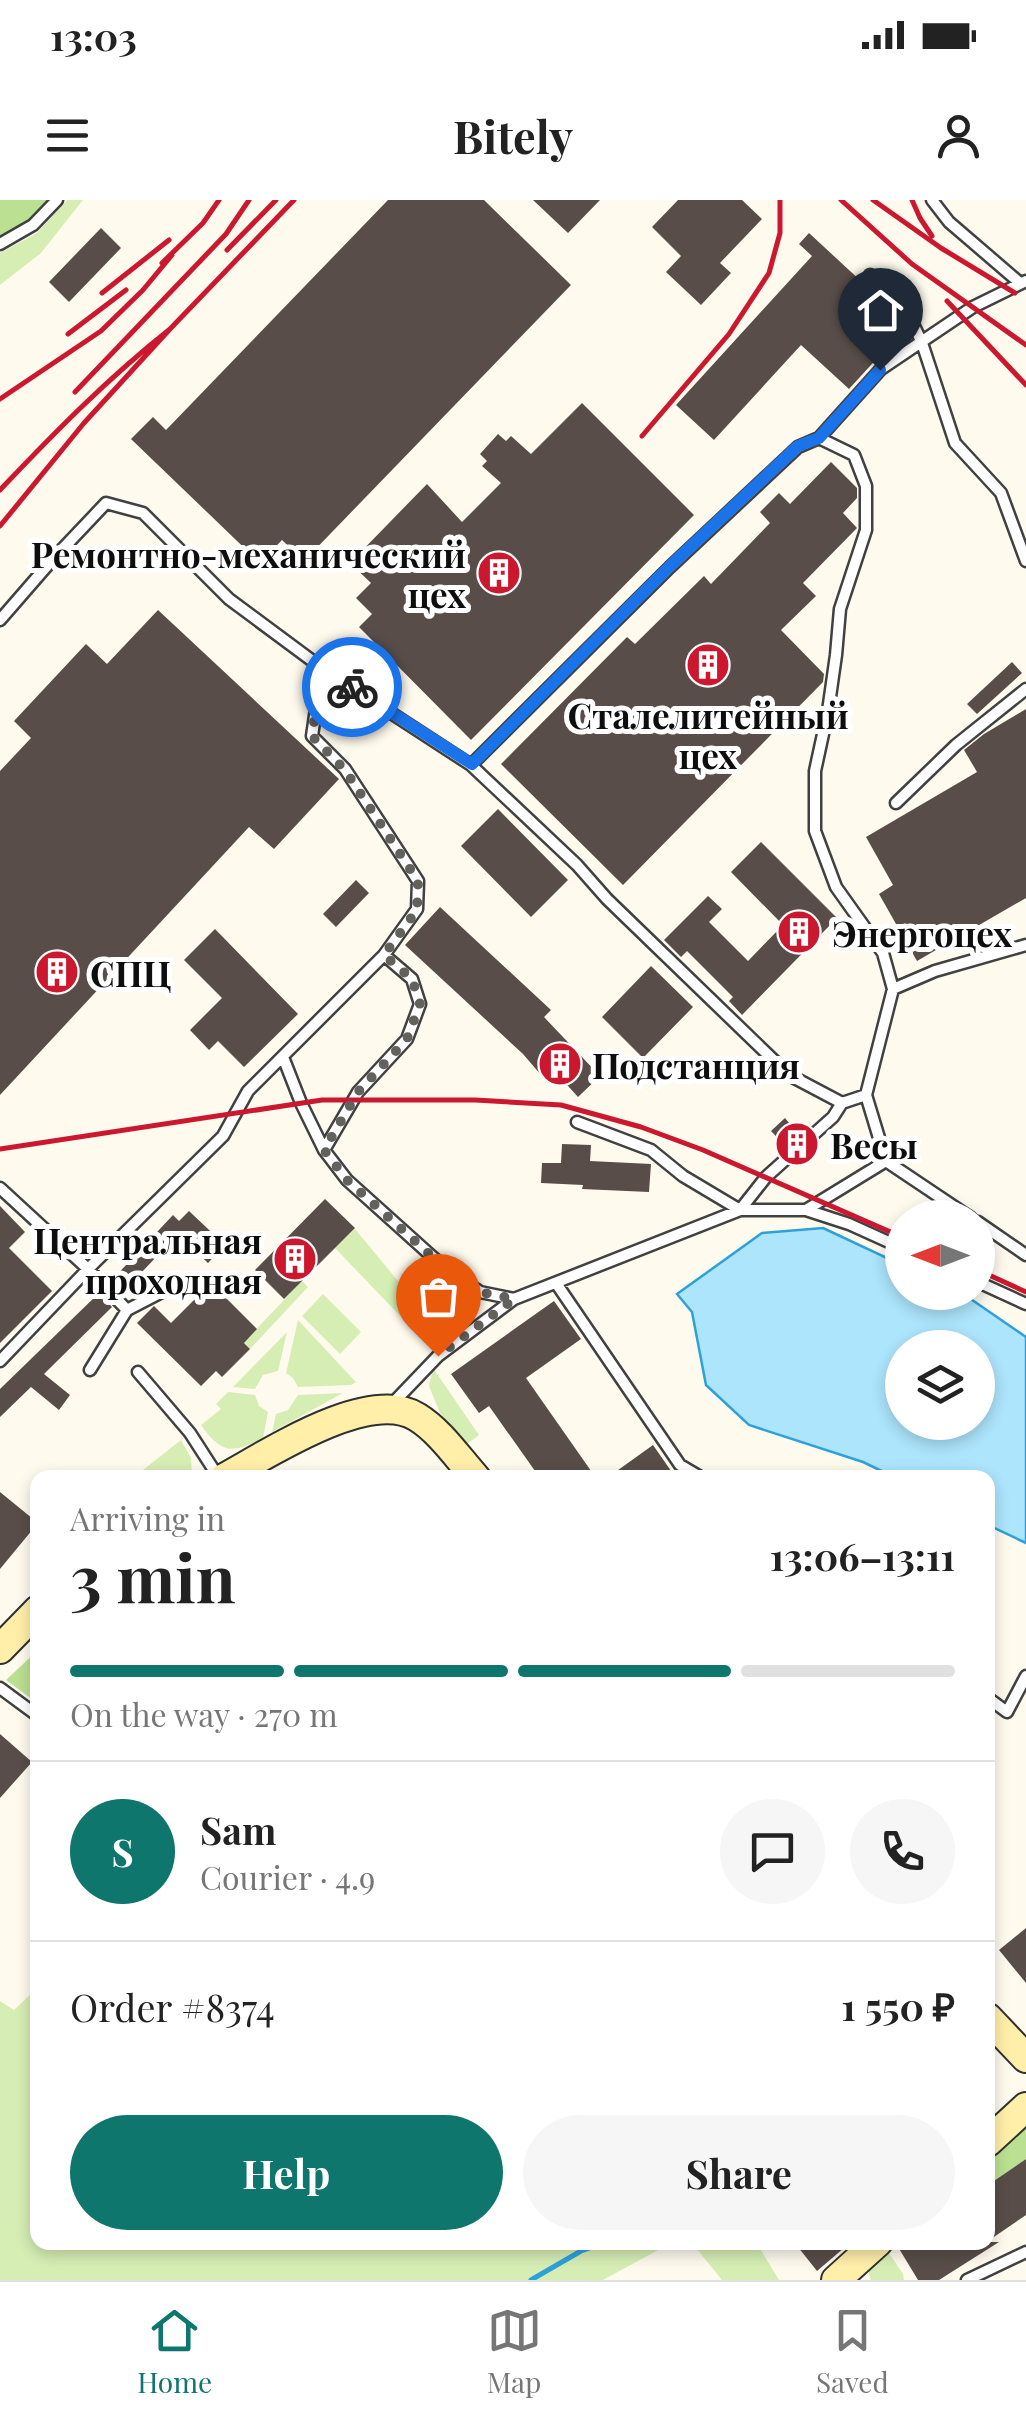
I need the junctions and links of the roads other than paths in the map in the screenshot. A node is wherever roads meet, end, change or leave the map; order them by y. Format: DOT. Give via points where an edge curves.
graph roads {
  1 [pos="57,200"];
  2 [pos="932,200"];
  3 [pos="0,244"];
  4 [pos="870,275"];
  5 [pos="1023,282"];
  6 [pos="922,343"];
  7 [pos="819,438"];
  8 [pos="1026,561"];
  9 [pos="0,620"];
  10 [pos="322,668"];
  11 [pos="1026,688"];
  12 [pos="472,764"];
  13 [pos="896,804"];
  14 [pos="1026,944"];
  15 [pos="384,955"];
  16 [pos="893,988"];
  17 [pos="283,1057"];
  18 [pos="866,1095"];
  19 [pos="842,1102"];
  20 [pos="577,1122"];
  21 [pos="324,1150"];
  22 [pos="886,1161"];
  23 [pos="0,1188"];
  24 [pos="944,1200"];
  25 [pos="740,1210"];
  26 [pos="806,1210"];
  27 [pos="995,1234"];
  28 [pos="885,1240"];
  29 [pos="1026,1255"];
  30 [pos="88,1269"];
  31 [pos="179,1282"];
  32 [pos="556,1283"];
  33 [pos="995,1290"];
  34 [pos="514,1299"];
  35 [pos="1026,1304"];
  36 [pos="127,1310"];
  37 [pos="0,1362"];
  38 [pos="90,1370"];
  39 [pos="138,1372"];
  40 [pos="389,1408"];
  41 [pos="215,1470"];
  42 [pos="237,1470"];
  43 [pos="469,1470"];
  44 [pos="689,1470"];
  45 [pos="30,1618"];
  46 [pos="0,1649"];
  47 [pos="1026,1676"];
  48 [pos="0,1688"];
  49 [pos="995,1703"];
  50 [pos="30,1710"];
  51 [pos="995,2025"];
  52 [pos="1026,2058"];
  53 [pos="1026,2107"];
  54 [pos="995,2136"];
  55 [pos="869,2250"];
  56 [pos="1026,2252"];
  57 [pos="836,2280"];
  58 [pos="967,2280"];
  1 -- 3 [label="lane" via="34,226"];
  2 -- 5 [label="lane" via="948,222"];
  4 -- 6 [label="lane" via="906,309"];
  5 -- 6 [label="lane"];
  6 -- 7 [label="lane" via="880,370"];
  6 -- 8 [label="lane" via="955,443 1001,493"];
  7 -- 12 [label="lane" via="798,446 670,566"];
  7 -- 16 [label="lane" via="854,455 866,486 866,530 840,608 815,771 815,830 836,887 883,953"];
  9 -- 10 [label="lane" via="106,504 142,514 229,600"];
  10 -- 12 [label="lane"];
  10 -- 15 [label="lane" via="312,736 345,770 418,881 417,910"];
  11 -- 13 [label="lane"];
  12 -- 19 [label="lane" via="789,1075"];
  14 -- 16 [label="lane"];
  15 -- 17 [label="lane"];
  15 -- 21 [label="lane" via="412,979 420,1004 407,1039 358,1092"];
  16 -- 18 [label="lane"];
  17 -- 21 [label="lane"];
  17 -- 30 [label="lane" via="248,1091 223,1136"];
  18 -- 19 [label="lane"];
  18 -- 22 [label="lane"];
  19 -- 25 [label="lane"];
  20 -- 25 [label="lane" via="650,1150"];
  21 -- 34 [label="lane" via="347,1180 446,1269 480,1292"];
  22 -- 24 [label="lane"];
  22 -- 26 [label="lane"];
  23 -- 30 [label="lane"];
  25 -- 26 [label="lane"];
  25 -- 32 [label="lane"];
  26 -- 28 [label="lane"];
  27 -- 29 [label="lane"];
  30 -- 36 [label="lane"];
  30 -- 37 [label="lane"];
  31 -- 36 [label="lane"];
  32 -- 34 [label="lane"];
  32 -- 44 [label="lane"];
  33 -- 35 [label="lane"];
  34 -- 40 [label="lane" via="438,1356"];
  36 -- 38 [label="lane"];
  39 -- 41 [label="lane"];
  40 -- 42 [label="street" via="332,1421"];
  40 -- 43 [label="street" via="415,1415"];
  45 -- 46 [label="street"];
  47 -- 49 [label="lane" via="1007,1712"];
  48 -- 50 [label="lane"];
  51 -- 52 [label="street"];
  53 -- 54 [label="street"];
  55 -- 57 [label="street"];
  56 -- 58 [label="lane"];
}
